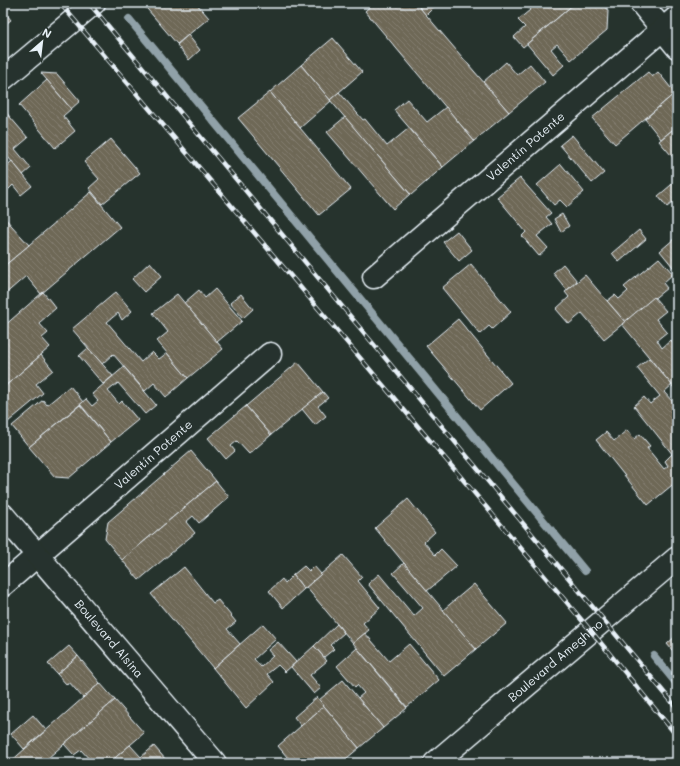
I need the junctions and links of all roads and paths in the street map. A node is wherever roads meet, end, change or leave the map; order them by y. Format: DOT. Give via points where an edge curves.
graph roads {
  1 [pos="94,3"];
  2 [pos="641,3"];
  3 [pos="670,23"];
  4 [pos="677,47"];
  5 [pos="3,79"];
  6 [pos="374,277"];
  7 [pos="270,354"];
  8 [pos="3,515"];
  9 [pos="38,556"];
  10 [pos="677,558"];
  11 [pos="3,585"];
  12 [pos="215,763"];
  13 [pos="435,763"];
  1 -- 5 [label="street"];
  2 -- 3 [label="street"];
  3 -- 4 [label="street"];
  3 -- 6 [label="street, Valentín Potente"];
  7 -- 9 [label="street, Valentín Potente"];
  8 -- 9 [label="street, Boulevard Alsina"];
  9 -- 11 [label="street, Valentín Potente"];
  9 -- 12 [label="street, Boulevard Alsina"];
  10 -- 13 [label="street, Boulevard Ameghino"];
}
